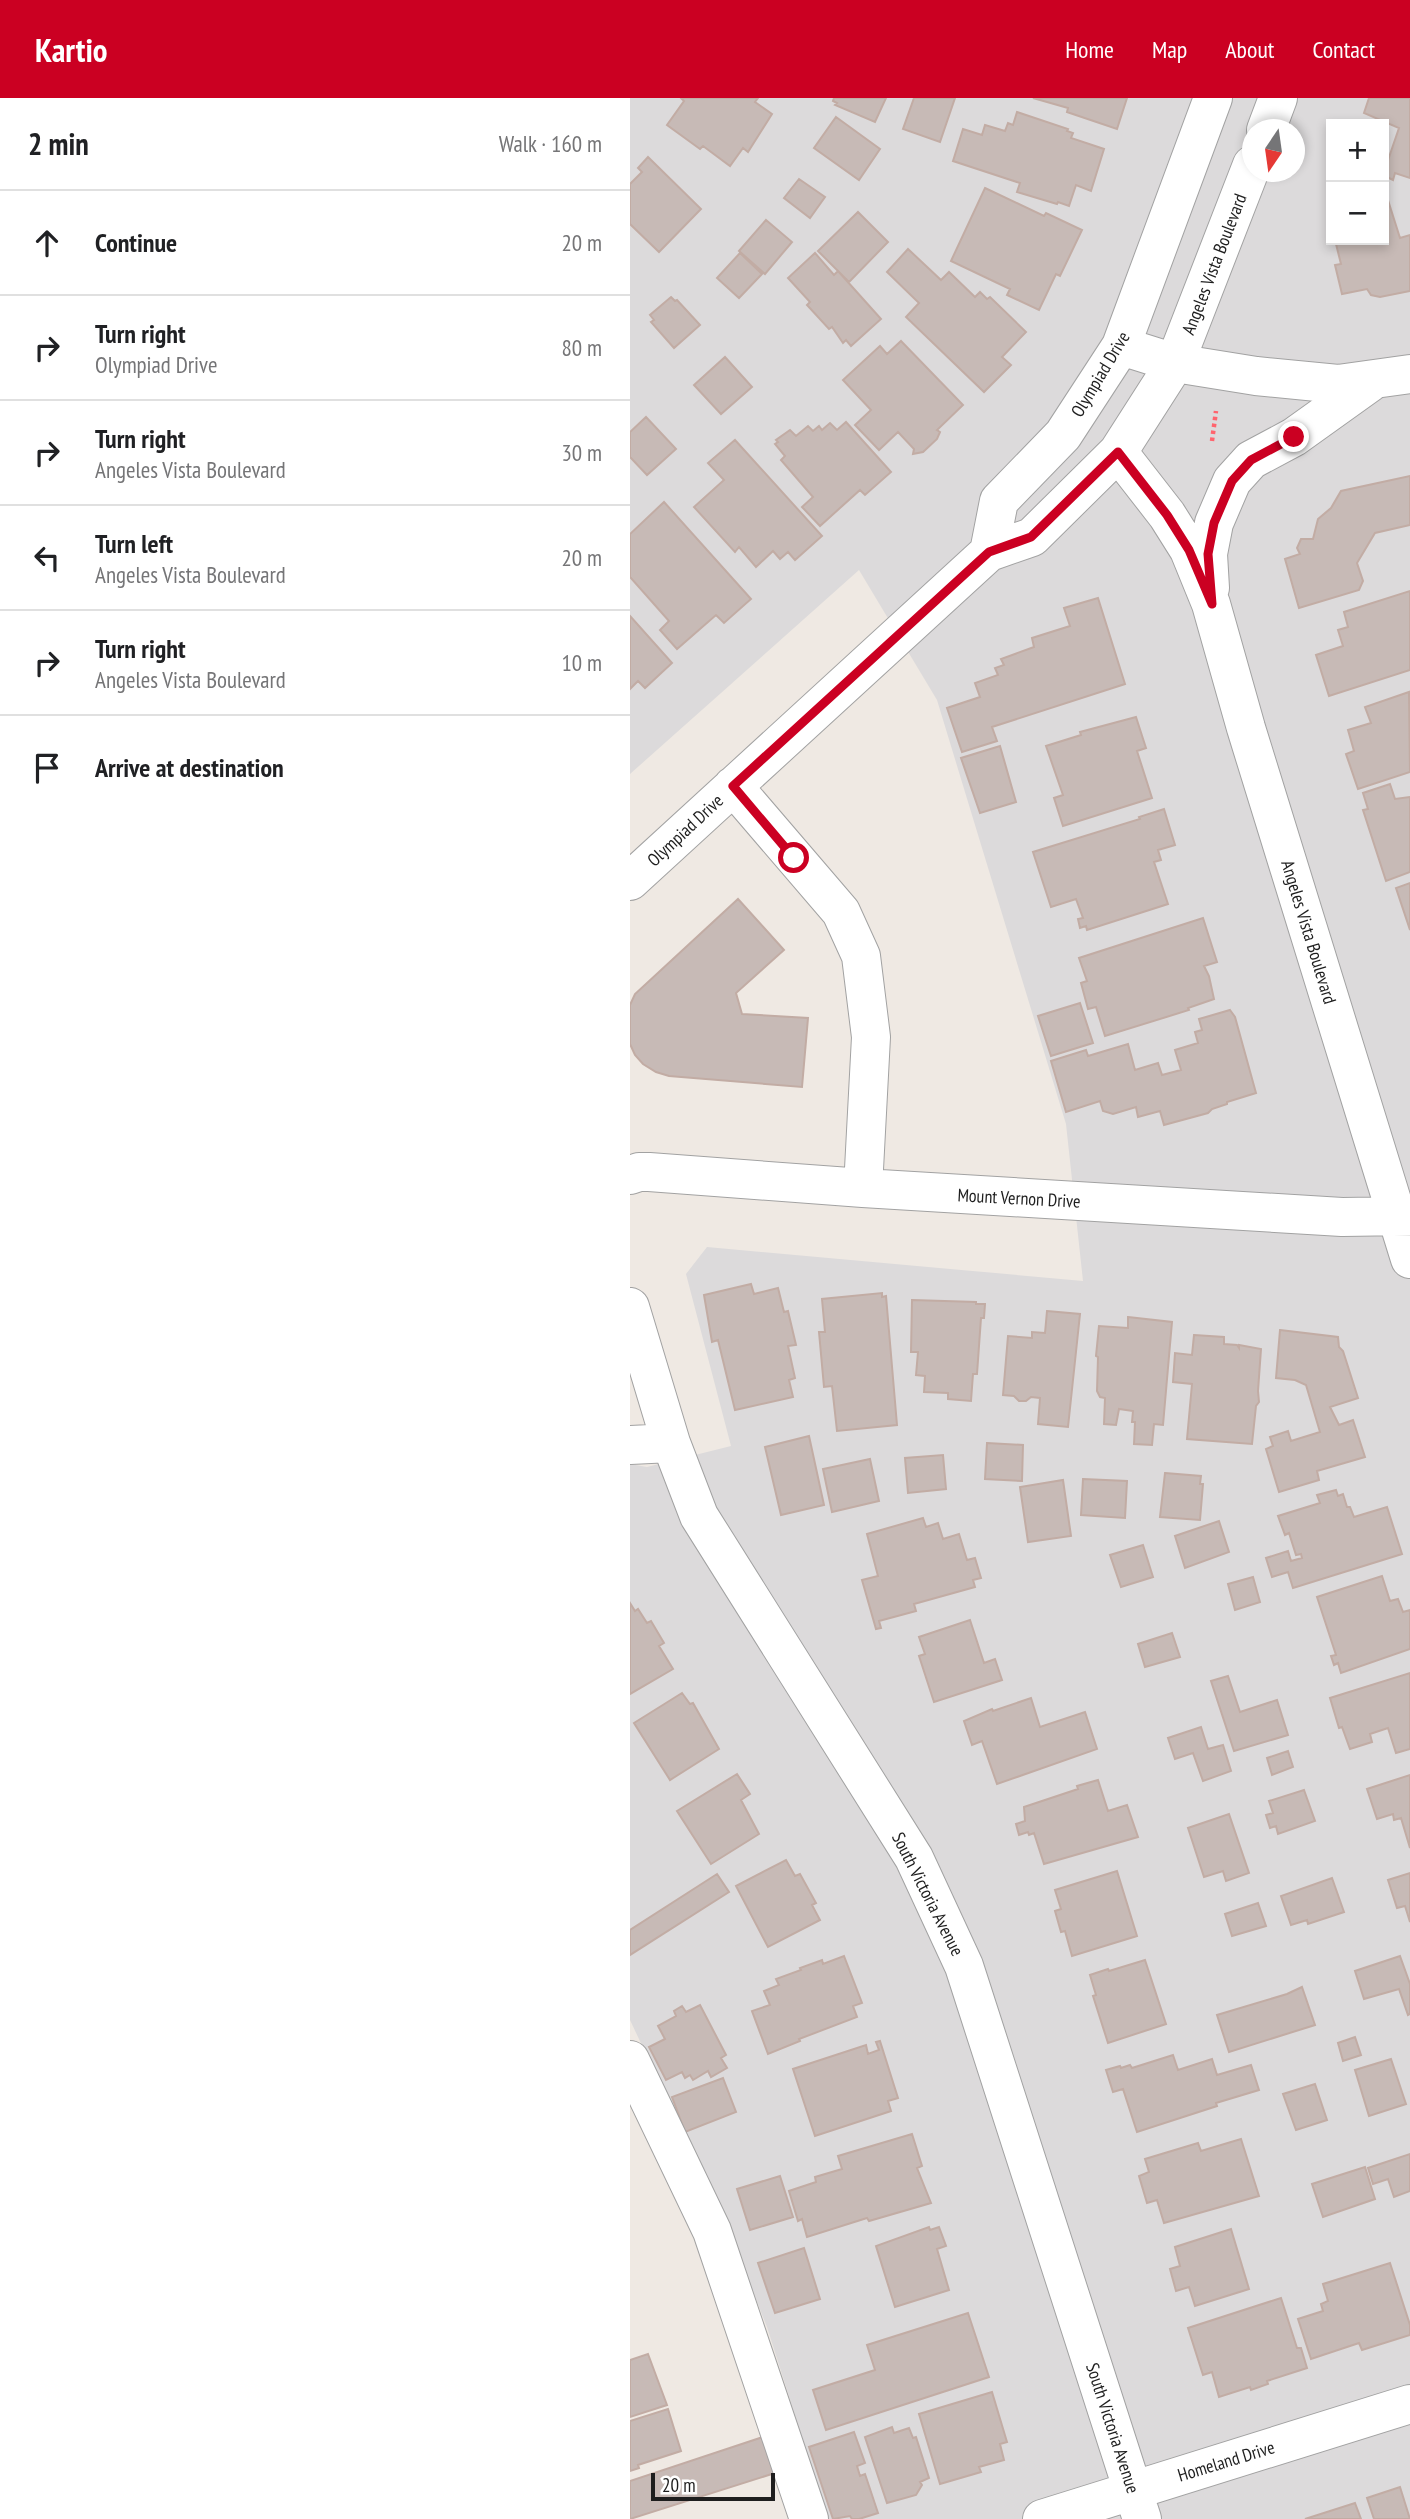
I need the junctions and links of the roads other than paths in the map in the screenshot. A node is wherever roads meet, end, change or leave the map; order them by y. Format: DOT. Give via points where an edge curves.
graph roads {
  1 [pos="1213,98"];
  2 [pos="1278,98"];
  3 [pos="1270,119"];
  4 [pos="1245,182"];
  5 [pos="1121,346"];
  6 [pos="1175,363"];
  7 [pos="1393,377"];
  8 [pos="1118,452"];
  9 [pos="989,552"];
  10 [pos="1212,604"];
  11 [pos="733,786"];
  12 [pos="630,881"];
  13 [pos="630,1175"];
  14 [pos="863,1188"];
  15 [pos="1403,1216"];
  16 [pos="1410,1259"];
  17 [pos="630,1307"];
  18 [pos="671,1443"];
  19 [pos="630,1445"];
  20 [pos="630,2060"];
  21 [pos="1410,2404"];
  22 [pos="1138,2505"];
  23 [pos="809,2519"];
  24 [pos="1042,2519"];
  1 -- 5 [label="street, Olympiad Drive"];
  2 -- 3 [label="street"];
  4 -- 6 [label="street, Angeles Vista Boulevard"];
  5 -- 6 [label="street"];
  5 -- 9 [label="street, Olympiad Drive" via="1063,435 999,501"];
  6 -- 7 [label="street" via="1338,384"];
  6 -- 8 [label="street, Olympiad Drive"];
  7 -- 10 [label="street, Angeles Vista Boulevard" via="1251,460 1232,481 1214,523 1208,554"];
  8 -- 9 [label="street, Olympiad Drive" via="1031,537"];
  8 -- 10 [label="street, Angeles Vista Boulevard" via="1189,550"];
  9 -- 11 [label="street, Olympiad Drive"];
  10 -- 15 [label="street, Angeles Vista Boulevard" via="1246,728"];
  11 -- 12 [label="street, Olympiad Drive"];
  11 -- 14 [label="street" via="841,912 861,956 872,1037"];
  13 -- 14 [label="street, Mount Vernon Drive" via="649,1172"];
  14 -- 15 [label="street, Mount Vernon Drive" via="1328,1216"];
  15 -- 16 [label="street, Angeles Vista Boulevard"];
  17 -- 18 [label="street, South Victoria Avenue"];
  18 -- 19 [label="street"];
  18 -- 22 [label="street, South Victoria Avenue" via="699,1516 914,1858 964,1966"];
  20 -- 23 [label="street" via="712,2231"];
  21 -- 22 [label="street, Homeland Drive"];
  22 -- 24 [label="street, Homeland Drive"];
}
